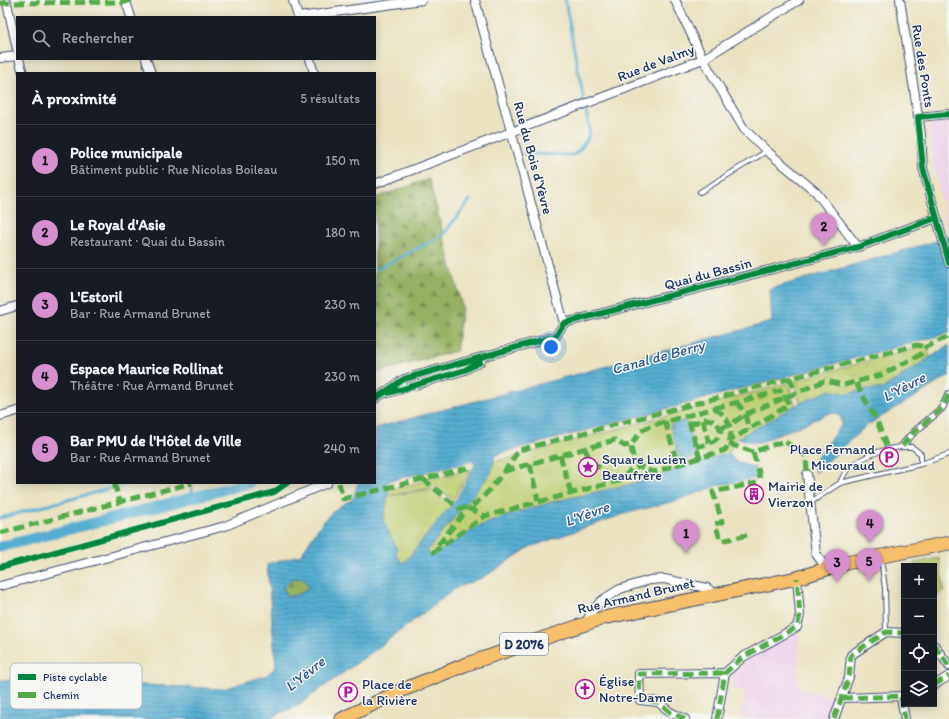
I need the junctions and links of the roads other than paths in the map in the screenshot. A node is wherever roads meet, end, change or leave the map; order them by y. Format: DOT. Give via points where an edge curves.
graph roads {
  1 [pos="293,0"];
  2 [pos="422,0"];
  3 [pos="475,0"];
  4 [pos="675,0"];
  5 [pos="799,0"];
  6 [pos="900,0"];
  7 [pos="126,2"];
  8 [pos="7,3"];
  9 [pos="131,16"];
  10 [pos="298,16"];
  11 [pos="305,16"];
  12 [pos="16,44"];
  13 [pos="16,56"];
  14 [pos="0,58"];
  15 [pos="702,59"];
  16 [pos="19,60"];
  17 [pos="146,60"];
  18 [pos="310,60"];
  19 [pos="23,72"];
  20 [pos="151,72"];
  21 [pos="314,72"];
  22 [pos="949,114"];
  23 [pos="918,117"];
  24 [pos="512,133"];
  25 [pos="767,151"];
  26 [pos="376,184"];
  27 [pos="700,192"];
  28 [pos="936,218"];
  29 [pos="858,247"];
  30 [pos="949,263"];
  31 [pos="16,306"];
  32 [pos="0,311"];
  33 [pos="564,323"];
  34 [pos="949,394"];
  35 [pos="377,397"];
  36 [pos="16,411"];
  37 [pos="0,416"];
  38 [pos="902,446"];
  39 [pos="949,454"];
  40 [pos="921,464"];
  41 [pos="807,474"];
  42 [pos="840,483"];
  43 [pos="325,484"];
  44 [pos="811,503"];
  45 [pos="949,543"];
  46 [pos="881,557"];
  47 [pos="827,569"];
  48 [pos="797,578"];
  49 [pos="0,586"];
  50 [pos="716,595"];
  51 [pos="584,624"];
  52 [pos="886,632"];
  53 [pos="901,633"];
  54 [pos="937,649"];
  55 [pos="949,666"];
  56 [pos="725,673"];
  57 [pos="949,676"];
  58 [pos="937,683"];
  59 [pos="901,697"];
  60 [pos="842,698"];
  61 [pos="903,707"];
  62 [pos="342,719"];
  63 [pos="685,719"];
  64 [pos="717,719"];
  65 [pos="834,719"];
  66 [pos="905,719"];
  1 -- 10 [label="street"];
  2 -- 11 [label="street"];
  3 -- 24 [label="street, Rue du Bois d'Yèvre"];
  4 -- 15 [label="street"];
  5 -- 15 [label="street, Rue de Valmy"];
  6 -- 23 [label="street, Rue des Ponts"];
  7 -- 9 [label="street"];
  8 -- 12 [label="street"];
  13 -- 14 [label="street"];
  15 -- 24 [label="street, Rue de Valmy"];
  15 -- 25 [label="street" via="744,129"];
  16 -- 19 [label="street"];
  17 -- 20 [label="street"];
  18 -- 21 [label="street"];
  22 -- 23 [label="street"];
  23 -- 28 [label="street, Rue des Ponts" via="923,168"];
  24 -- 26 [label="street, Rue de Valmy"];
  24 -- 33 [label="street, Rue du Bois d'Yèvre"];
  25 -- 27 [label="lane"];
  25 -- 29 [label="street" via="816,192"];
  28 -- 29 [label="street, Quai du Bassin"];
  28 -- 30 [label="street, Rue des Ponts"];
  29 -- 33 [label="street, Quai du Bassin"];
  31 -- 32 [label="street"];
  33 -- 35 [label="street" via="556,336 490,355 465,370"];
  34 -- 38 [label="street" via="942,408"];
  36 -- 37 [label="street"];
  38 -- 40 [label="lane" via="912,447 921,454"];
  38 -- 42 [label="lane" via="885,449 861,460 846,470"];
  39 -- 40 [label="lane"];
  40 -- 42 [label="lane"];
  41 -- 44 [label="street"];
  42 -- 44 [label="lane"];
  43 -- 49 [label="street" via="225,526"];
  44 -- 47 [label="street" via="816,554"];
  45 -- 46 [label="main road, Rue Armand Brunet / D 2076"];
  46 -- 47 [label="main road, Rue Armand Brunet / D 2076"];
  46 -- 52 [label="lane"];
  47 -- 48 [label="main road, Rue Armand Brunet / D 2076"];
  48 -- 50 [label="main road, Rue Armand Brunet / D 2076"];
  48 -- 56 [label="street" via="800,615 797,627 743,657"];
  50 -- 51 [label="main road, Rue Armand Brunet / D 2076"];
  50 -- 51 [label="street" via="707,588 664,578 650,580 620,590 601,601"];
  51 -- 62 [label="main road, Rue Armand Brunet / D 2076" via="467,664 400,691"];
  52 -- 53 [label="street"];
  52 -- 60 [label="street" via="851,656"];
  54 -- 55 [label="street"];
  56 -- 63 [label="street" via="639,674 640,700 658,702 670,712"];
  56 -- 64 [label="street"];
  57 -- 58 [label="street"];
  59 -- 60 [label="street"];
  60 -- 65 [label="street"];
  61 -- 66 [label="street"];
}
